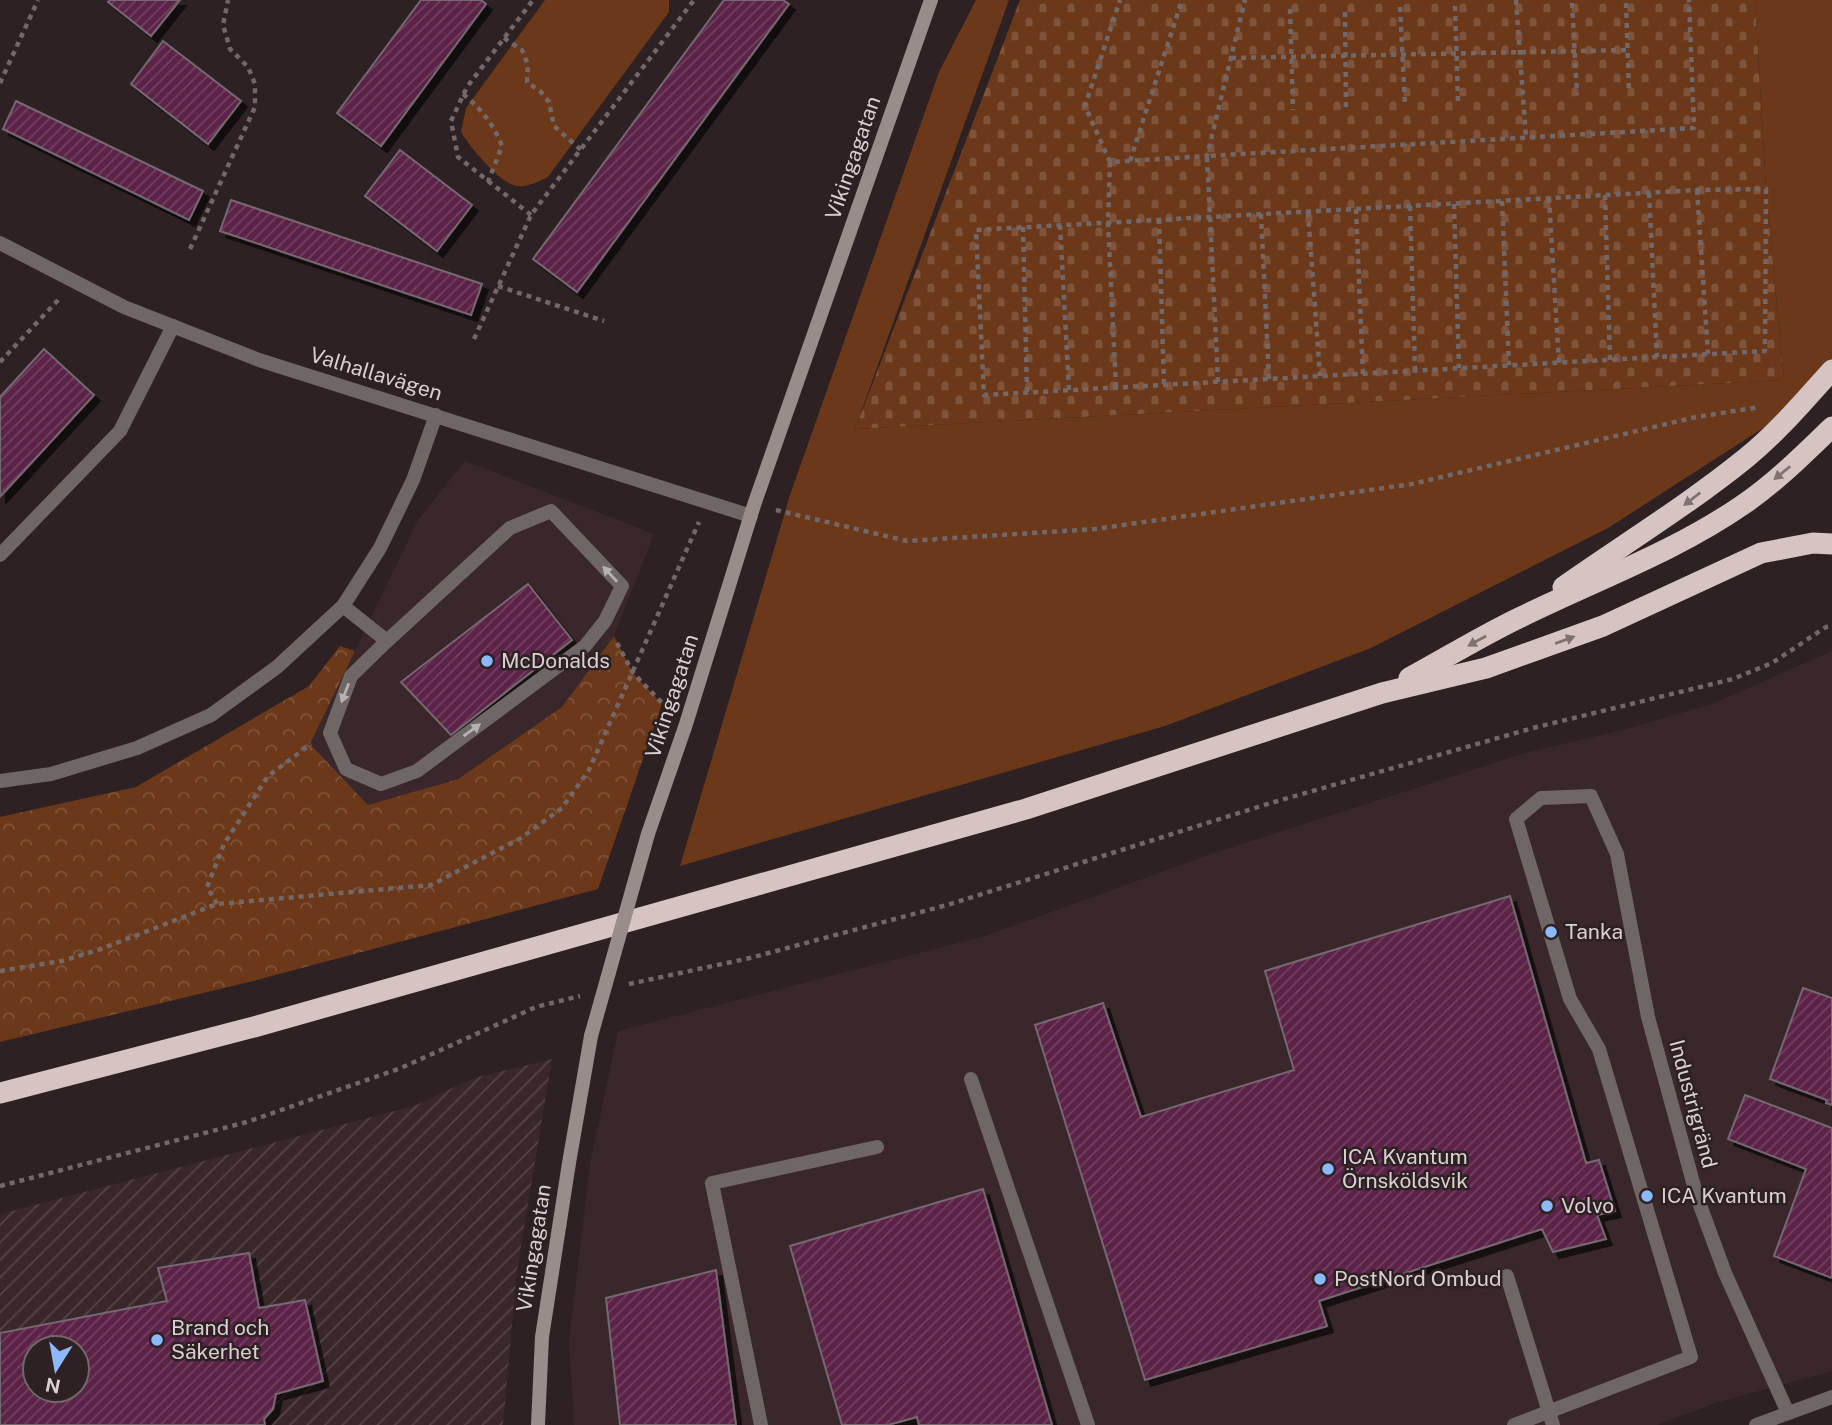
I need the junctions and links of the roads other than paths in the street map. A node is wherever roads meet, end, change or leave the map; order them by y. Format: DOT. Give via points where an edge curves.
graph roads {
  1 [pos="931,0"];
  2 [pos="0,243"];
  3 [pos="173,326"];
  4 [pos="1832,370"];
  5 [pos="436,415"];
  6 [pos="1832,427"];
  7 [pos="752,511"];
  8 [pos="1832,544"];
  9 [pos="0,555"];
  10 [pos="343,606"];
  11 [pos="1521,617"];
  12 [pos="387,641"];
  13 [pos="1382,693"];
  14 [pos="0,781"];
  15 [pos="971,1079"];
  16 [pos="0,1093"];
  17 [pos="877,1147"];
  18 [pos="1507,1276"];
  19 [pos="1832,1397"];
  20 [pos="1788,1413"];
  21 [pos="1551,1418"];
  22 [pos="538,1425"];
  23 [pos="761,1425"];
  24 [pos="1088,1425"];
  25 [pos="1514,1425"];
  26 [pos="1756,1425"];
  1 -- 7 [label="street, Vikingagatan"];
  2 -- 3 [label="street, Valhallavägen" via="124,307"];
  3 -- 5 [label="street, Valhallavägen" via="259,360"];
  3 -- 9 [label="street" via="120,431"];
  4 -- 11 [label="highway, one-way" via="1748,456"];
  5 -- 7 [label="street, Valhallavägen" via="708,502"];
  5 -- 10 [label="street" via="414,480 386,537"];
  6 -- 11 [label="highway, one-way" via="1797,462 1734,511 1688,538"];
  7 -- 22 [label="street, Vikingagatan, bridge" via="648,834 591,1037 542,1337"];
  13 -- 8 [label="highway, one-way" via="1486,668 1603,626 1761,553 1812,543"];
  10 -- 12 [label="street"];
  10 -- 14 [label="street" via="277,667 211,715 137,748 51,774"];
  11 -- 13 [label="highway, one-way"];
  12 -- 12 [label="street, one-way" via="351,676 330,733 346,769 381,784 417,771 585,646 605,621 622,586 551,511 510,528"];
  13 -- 16 [label="highway" via="1026,809 267,1024"];
  15 -- 24 [label="street"];
  17 -- 23 [label="street" via="712,1183"];
  18 -- 21 [label="street"];
  19 -- 20 [label="street"];
  20 -- 21 [label="street, Industrigränd" via="1725,1273 1697,1197 1648,1017 1618,854 1591,796 1541,797 1516,819 1570,999 1599,1049 1691,1357"];
  20 -- 26 [label="street"];
  21 -- 25 [label="street"];
}
